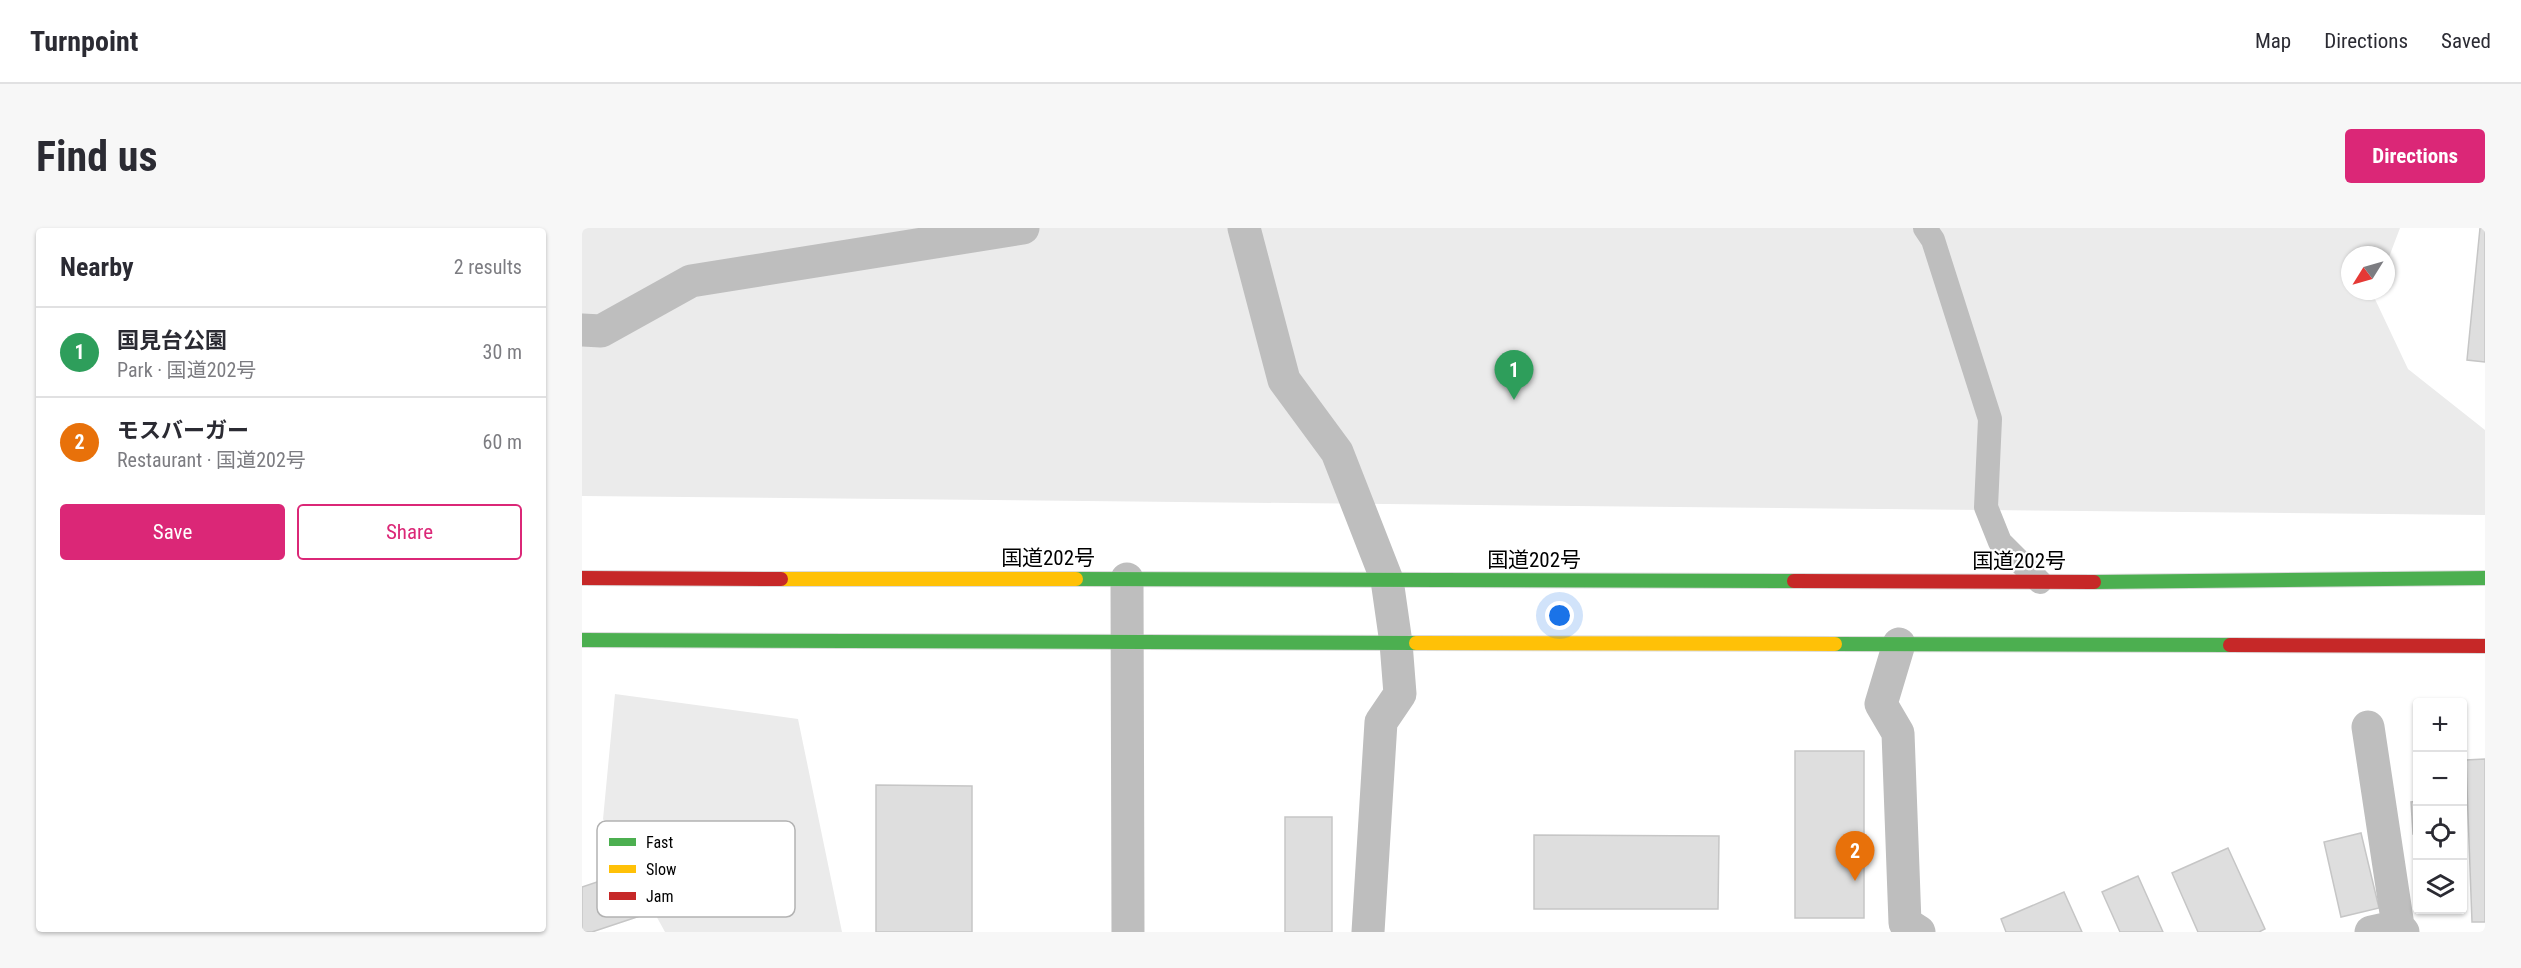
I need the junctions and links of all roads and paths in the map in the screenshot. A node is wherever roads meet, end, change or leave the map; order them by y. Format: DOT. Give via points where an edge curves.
graph roads {
  1 [pos="1023,228"];
  2 [pos="1244,228"];
  3 [pos="1924,228"];
  4 [pos="582,330"];
  5 [pos="582,578"];
  6 [pos="2485,578"];
  7 [pos="1127,579"];
  8 [pos="1388,580"];
  9 [pos="2040,582"];
  10 [pos="582,640"];
  11 [pos="1127,642"];
  12 [pos="1396,643"];
  13 [pos="1899,644"];
  14 [pos="2485,646"];
  15 [pos="2368,727"];
  16 [pos="2390,930"];
  17 [pos="1128,932"];
  18 [pos="1368,932"];
  19 [pos="1919,932"];
  1 -- 4 [label="street" via="691,280 601,331"];
  2 -- 8 [label="street" via="1284,380 1337,452"];
  3 -- 9 [label="lane" via="1933,240 1989,419 1986,507 2000,542"];
  5 -- 7 [label="highway, 国道202号"];
  6 -- 9 [label="highway, 国道202号"];
  7 -- 8 [label="highway, 国道202号"];
  7 -- 11 [label="street"];
  8 -- 9 [label="highway, 国道202号"];
  8 -- 12 [label="street"];
  10 -- 11 [label="highway"];
  11 -- 12 [label="highway"];
  11 -- 17 [label="street"];
  12 -- 13 [label="highway"];
  12 -- 18 [label="street" via="1400,694 1381,722"];
  13 -- 14 [label="highway"];
  13 -- 19 [label="street" via="1881,704 1898,733 1905,923"];
  15 -- 16 [label="street"];
}
